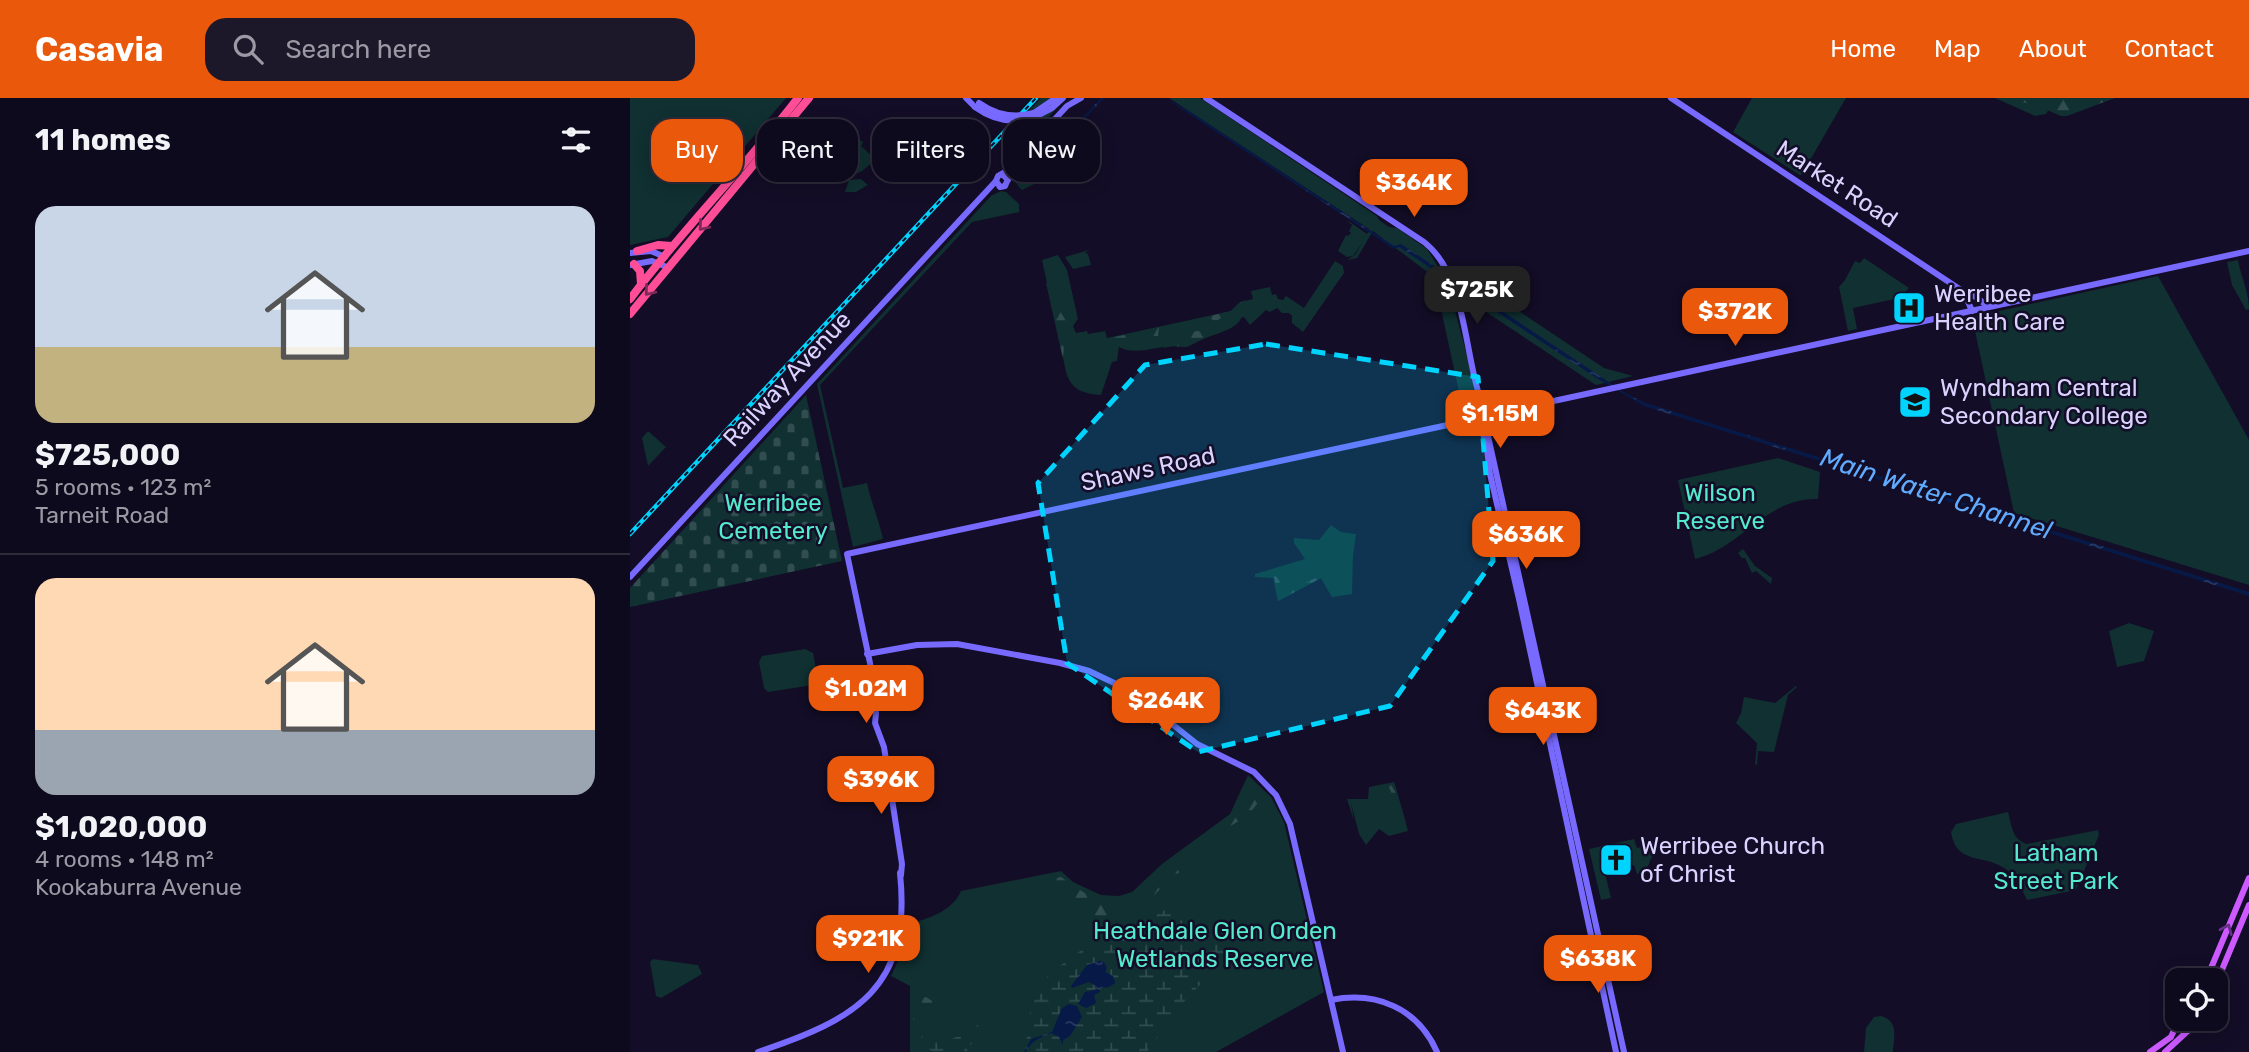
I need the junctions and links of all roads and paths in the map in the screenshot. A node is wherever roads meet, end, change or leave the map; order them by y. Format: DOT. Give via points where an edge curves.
graph roads {
  1 [pos="798,98"];
  2 [pos="809,98"];
  3 [pos="966,98"];
  4 [pos="1056,98"];
  5 [pos="1063,98"];
  6 [pos="1081,98"];
  7 [pos="1206,98"];
  8 [pos="1671,98"];
  9 [pos="976,103"];
  10 [pos="1033,116"];
  11 [pos="792,119"];
  12 [pos="1055,119"];
  13 [pos="757,157"];
  14 [pos="749,159"];
  15 [pos="757,161"];
  16 [pos="1003,173"];
  17 [pos="1003,177"];
  18 [pos="998,178"];
  19 [pos="1008,182"];
  20 [pos="1002,187"];
  21 [pos="973,208"];
  22 [pos="672,246"];
  23 [pos="2249,251"];
  24 [pos="633,252"];
  25 [pos="661,259"];
  26 [pos="632,265"];
  27 [pos="671,265"];
  28 [pos="641,285"];
  29 [pos="1964,292"];
  30 [pos="630,299"];
  31 [pos="1990,307"];
  32 [pos="1972,311"];
  33 [pos="630,314"];
  34 [pos="1512,410"];
  35 [pos="1481,412"];
  36 [pos="1488,421"];
  37 [pos="1457,423"];
  38 [pos="1478,423"];
  39 [pos="1500,485"];
  40 [pos="1492,486"];
  41 [pos="1499,498"];
  42 [pos="630,577"];
  43 [pos="867,654"];
  44 [pos="1544,706"];
  45 [pos="2249,878"];
  46 [pos="2249,905"];
  47 [pos="1604,962"];
  48 [pos="2211,968"];
  49 [pos="2223,968"];
  50 [pos="1604,995"];
  51 [pos="1331,1000"];
  52 [pos="2174,1031"];
  53 [pos="2188,1031"];
  54 [pos="758,1052"];
  55 [pos="1343,1052"];
  56 [pos="1437,1052"];
  57 [pos="1616,1052"];
  58 [pos="1624,1052"];
  59 [pos="2150,1052"];
  60 [pos="2165,1052"];
  1 -- 14 [label="highway"];
  2 -- 11 [label="highway"];
  3 -- 9 [label="street"];
  4 -- 10 [label="street"];
  5 -- 10 [label="street" via="1046,113"];
  6 -- 12 [label="street, Railway Avenue"];
  7 -- 35 [label="street" via="1436,253 1449,275"];
  8 -- 29 [label="street, Market Road"];
  9 -- 10 [label="street, bridge" via="1005,121"];
  13 -- 14 [label="highway"];
  14 -- 22 [label="highway"];
  15 -- 27 [label="highway, one-way"];
  16 -- 18 [label="street, Railway Avenue"];
  17 -- 18 [label="street"];
  18 -- 20 [label="street"];
  18 -- 21 [label="street, Railway Avenue"];
  19 -- 20 [label="street, Railway Avenue"];
  20 -- 21 [label="street, Railway Avenue"];
  21 -- 42 [label="street, Railway Avenue"];
  22 -- 24 [label="highway"];
  22 -- 25 [label="highway"];
  23 -- 31 [label="street, Shaws Road"];
  24 -- 25 [label="street" via="651,251"];
  25 -- 26 [label="street"];
  25 -- 27 [label="street"];
  25 -- 28 [label="highway"];
  26 -- 28 [label="highway" via="640,271"];
  27 -- 33 [label="highway, one-way"];
  28 -- 30 [label="highway"];
  29 -- 31 [label="street, Market Road"];
  29 -- 32 [label="street"];
  31 -- 32 [label="street, Shaws Road"];
  32 -- 34 [label="street, Shaws Road"];
  34 -- 35 [label="street, Shaws Road"];
  34 -- 36 [label="street, Shaws Road"];
  35 -- 36 [label="street" via="1489,416"];
  35 -- 37 [label="street, Shaws Road"];
  35 -- 38 [label="street"];
  36 -- 38 [label="street, Shaws Road"];
  36 -- 39 [label="street"];
  37 -- 38 [label="street, Shaws Road"];
  37 -- 43 [label="street, Shaws Road" via="847,554"];
  38 -- 40 [label="street" via="1486,442"];
  39 -- 40 [label="street"];
  39 -- 41 [label="street"];
  40 -- 41 [label="street"];
  41 -- 44 [label="street"];
  43 -- 51 [label="street" via="957,644 1079,668 1125,688 1197,744 1251,770 1273,791 1287,816"];
  43 -- 54 [label="street" via="902,864 900,938 890,966 874,990 844,1016"];
  44 -- 47 [label="street"];
  44 -- 50 [label="street"];
  48 -- 45 [label="main road, one-way"];
  46 -- 49 [label="main road"];
  47 -- 50 [label="street" via="1608,993"];
  47 -- 58 [label="street"];
  50 -- 57 [label="street"];
  51 -- 55 [label="street"];
  51 -- 56 [label="street" via="1363,997 1393,1005 1418,1022"];
  52 -- 59 [label="main road"];
  53 -- 60 [label="main road"];
}
